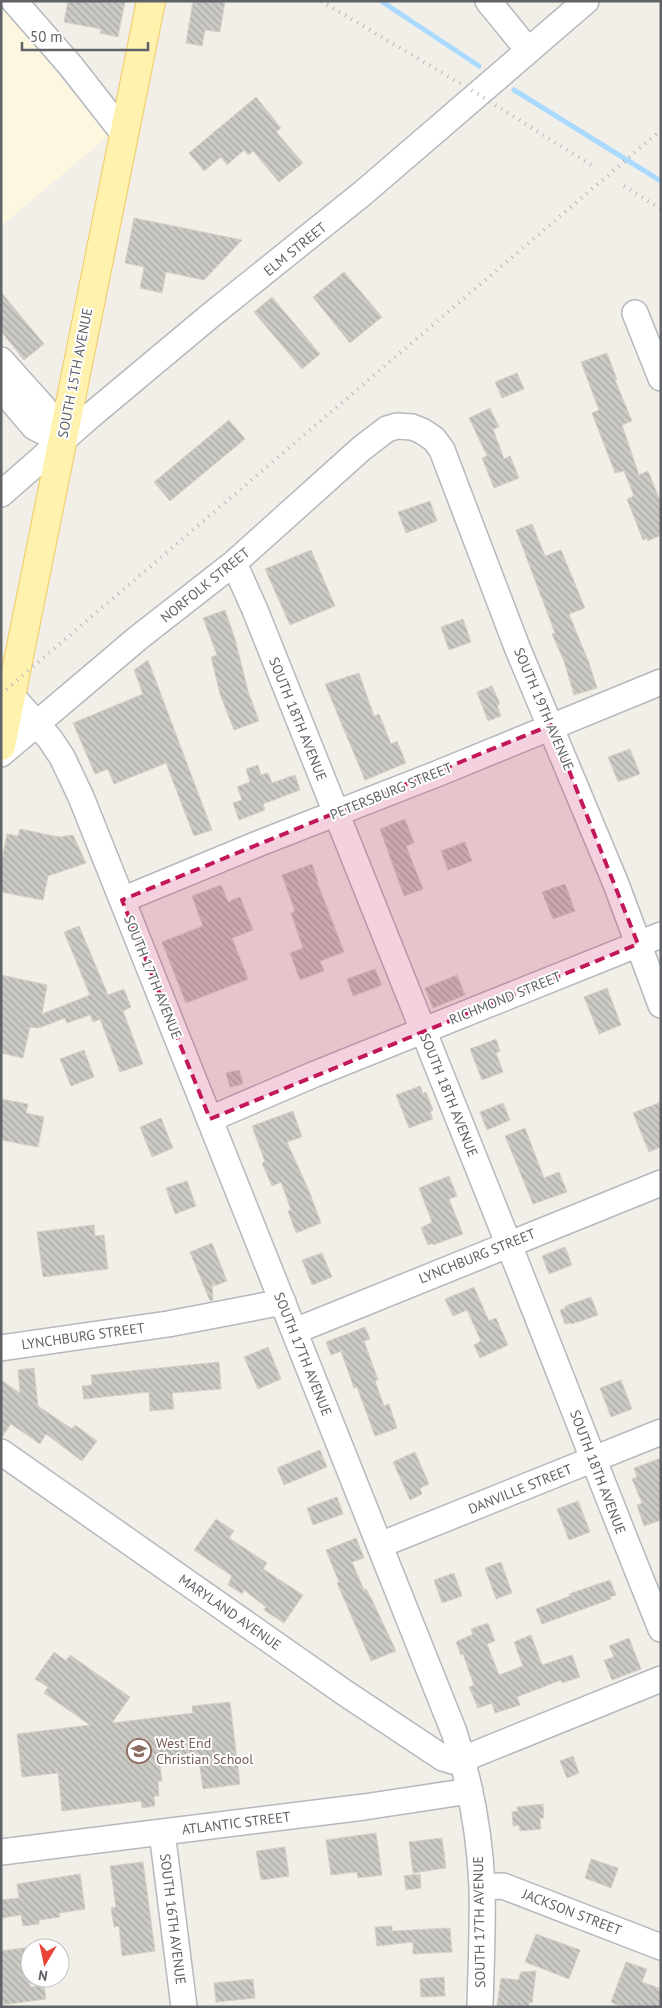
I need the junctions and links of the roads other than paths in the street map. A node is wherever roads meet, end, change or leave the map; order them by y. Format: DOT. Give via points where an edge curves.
graph roads {
  1 [pos="14,1"];
  2 [pos="151,1"];
  3 [pos="488,1"];
  4 [pos="586,1"];
  5 [pos="528,50"];
  6 [pos="124,134"];
  7 [pos="635,313"];
  8 [pos="1,360"];
  9 [pos="661,378"];
  10 [pos="1,388"];
  11 [pos="412,427"];
  12 [pos="62,441"];
  13 [pos="1,494"];
  14 [pos="234,563"];
  15 [pos="661,682"];
  16 [pos="11,695"];
  17 [pos="37,724"];
  18 [pos="551,726"];
  19 [pos="1,746"];
  20 [pos="1,754"];
  21 [pos="336,813"];
  22 [pos="122,900"];
  23 [pos="650,940"];
  24 [pos="661,1005"];
  25 [pos="423,1030"];
  26 [pos="210,1119"];
  27 [pos="661,1183"];
  28 [pos="509,1244"];
  29 [pos="283,1302"];
  30 [pos="295,1331"];
  31 [pos="1,1348"];
  32 [pos="661,1432"];
  33 [pos="1,1452"];
  34 [pos="593,1460"];
  35 [pos="380,1545"];
  36 [pos="661,1629"];
  37 [pos="661,1679"];
  38 [pos="463,1759"];
  39 [pos="470,1791"];
  40 [pos="162,1832"];
  41 [pos="1,1852"];
  42 [pos="482,1887"];
  43 [pos="661,1947"];
  44 [pos="184,2007"];
  45 [pos="480,2007"];
  1 -- 6 [label="street"];
  2 -- 6 [label="main road, SOUTH 15TH AVENUE"];
  3 -- 5 [label="street"];
  4 -- 5 [label="street, ELM STREET"];
  5 -- 12 [label="street, ELM STREET" via="363,193"];
  6 -- 12 [label="main road, SOUTH 15TH AVENUE"];
  7 -- 9 [label="street"];
  8 -- 12 [label="street" via="44,408"];
  10 -- 12 [label="street" via="34,427"];
  11 -- 14 [label="street, NORFOLK STREET" via="387,429 362,448"];
  11 -- 18 [label="street, SOUTH 19TH AVENUE" via="434,439 442,450 517,647"];
  12 -- 13 [label="street, ELM STREET"];
  12 -- 16 [label="main road, SOUTH 15TH AVENUE"];
  14 -- 17 [label="street, NORFOLK STREET" via="138,638"];
  14 -- 21 [label="street, SOUTH 18TH AVENUE"];
  15 -- 18 [label="street, PETERSBURG STREET"];
  16 -- 17 [label="street, SOUTH 17TH AVENUE"];
  16 -- 19 [label="main road, SOUTH 15TH AVENUE"];
  17 -- 20 [label="street, NORFOLK STREET"];
  17 -- 22 [label="street, SOUTH 17TH AVENUE" via="50,739 81,797"];
  18 -- 21 [label="street, PETERSBURG STREET"];
  18 -- 23 [label="street, SOUTH 19TH AVENUE" via="616,884"];
  21 -- 22 [label="street, PETERSBURG STREET"];
  21 -- 25 [label="street, SOUTH 18TH AVENUE"];
  22 -- 26 [label="street, SOUTH 17TH AVENUE"];
  23 -- 24 [label="street, SOUTH 19TH AVENUE"];
  23 -- 25 [label="street, RICHMOND STREET"];
  25 -- 26 [label="street, RICHMOND STREET"];
  25 -- 28 [label="street, SOUTH 18TH AVENUE"];
  26 -- 29 [label="street, SOUTH 17TH AVENUE"];
  27 -- 28 [label="street, LYNCHBURG STREET"];
  28 -- 30 [label="street, LYNCHBURG STREET"];
  28 -- 34 [label="street, SOUTH 18TH AVENUE"];
  29 -- 30 [label="street, SOUTH 17TH AVENUE"];
  29 -- 31 [label="street, LYNCHBURG STREET" via="168,1324"];
  30 -- 35 [label="street, SOUTH 17TH AVENUE"];
  32 -- 34 [label="street, DANVILLE STREET"];
  33 -- 38 [label="street, MARYLAND AVENUE" via="343,1692 443,1758"];
  34 -- 35 [label="street, DANVILLE STREET"];
  34 -- 36 [label="street, SOUTH 18TH AVENUE"];
  35 -- 38 [label="street, SOUTH 17TH AVENUE"];
  37 -- 38 [label="street"];
  38 -- 39 [label="street, SOUTH 17TH AVENUE"];
  39 -- 40 [label="street, ATLANTIC STREET"];
  39 -- 42 [label="street, SOUTH 17TH AVENUE"];
  40 -- 41 [label="street, ATLANTIC STREET"];
  40 -- 44 [label="street, SOUTH 16TH AVENUE"];
  42 -- 43 [label="street, JACKSON STREET" via="503,1886"];
  42 -- 45 [label="street, SOUTH 17TH AVENUE"];
}
